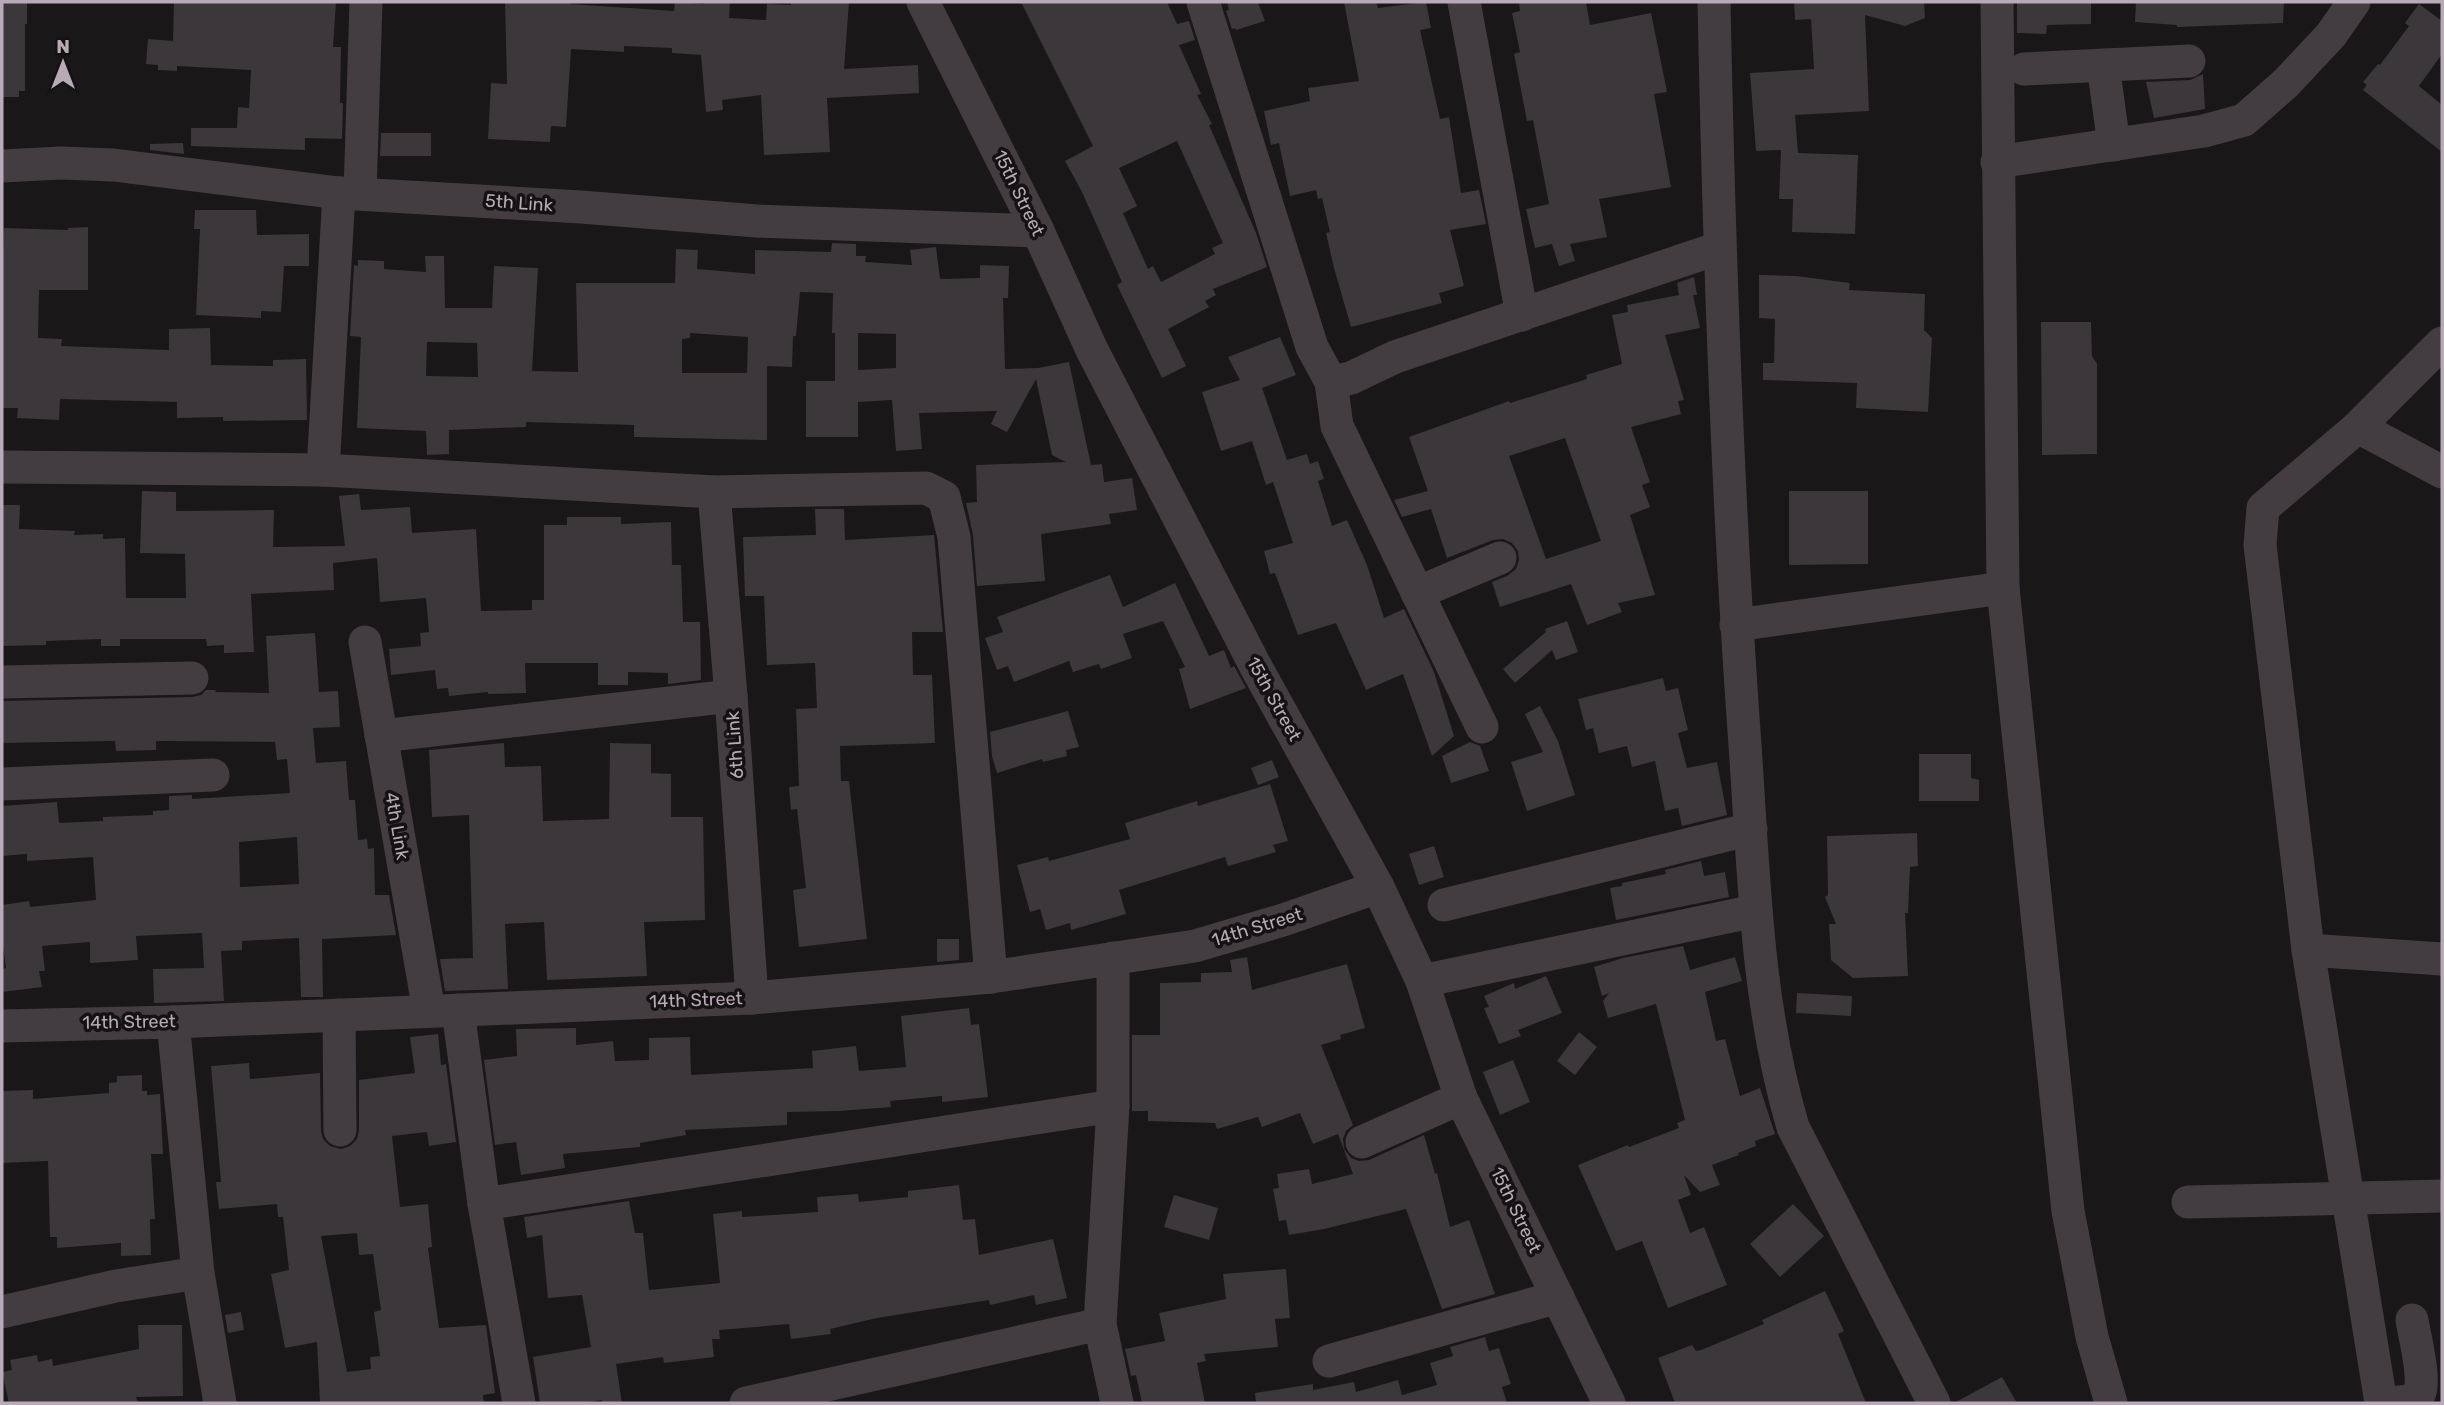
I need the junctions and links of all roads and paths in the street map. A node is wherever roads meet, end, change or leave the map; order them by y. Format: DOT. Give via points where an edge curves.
graph roads {
  1 [pos="366,2"];
  2 [pos="923,2"];
  3 [pos="1203,2"];
  4 [pos="1464,2"];
  5 [pos="1714,2"];
  6 [pos="1997,2"];
  7 [pos="2354,2"];
  8 [pos="2189,61"];
  9 [pos="2103,65"];
  10 [pos="2024,69"];
  11 [pos="2115,145"];
  12 [pos="1997,162"];
  13 [pos="2,166"];
  14 [pos="350,193"];
  15 [pos="1038,231"];
  16 [pos="1718,248"];
  17 [pos="1522,315"];
  18 [pos="2442,343"];
  19 [pos="1331,382"];
  20 [pos="2358,427"];
  21 [pos="2,467"];
  22 [pos="323,470"];
  23 [pos="2442,472"];
  24 [pos="714,492"];
  25 [pos="1500,558"];
  26 [pos="2003,588"];
  27 [pos="1417,593"];
  28 [pos="1736,625"];
  29 [pos="365,642"];
  30 [pos="192,678"];
  31 [pos="2,682"];
  32 [pos="732,696"];
  33 [pos="1482,727"];
  34 [pos="381,736"];
  35 [pos="213,775"];
  36 [pos="2,784"];
  37 [pos="1751,829"];
  38 [pos="1378,887"];
  39 [pos="1444,905"];
  40 [pos="1755,911"];
  41 [pos="2308,950"];
  42 [pos="1113,958"];
  43 [pos="2442,959"];
  44 [pos="991,977"];
  45 [pos="1422,981"];
  46 [pos="752,998"];
  47 [pos="444,1010"];
  48 [pos="339,1015"];
  49 [pos="173,1022"];
  50 [pos="2,1026"];
  51 [pos="1461,1098"];
  52 [pos="1113,1106"];
  53 [pos="340,1130"];
  54 [pos="1362,1142"];
  55 [pos="2442,1196"];
  56 [pos="2348,1198"];
  57 [pos="2188,1202"];
  58 [pos="484,1204"];
  59 [pos="198,1273"];
  60 [pos="1558,1297"];
  61 [pos="2,1312"];
  62 [pos="2412,1320"];
  63 [pos="1100,1324"];
  64 [pos="1329,1361"];
  65 [pos="766,1401"];
  66 [pos="220,1403"];
  67 [pos="519,1403"];
  68 [pos="1117,1403"];
  69 [pos="1609,1403"];
  70 [pos="1934,1403"];
  71 [pos="2111,1403"];
  72 [pos="2381,1403"];
  73 [pos="2387,1403"];
  1 -- 14 [label="street"];
  2 -- 15 [label="street, 15th Street"];
  3 -- 19 [label="street" via="1312,347"];
  4 -- 17 [label="street"];
  5 -- 16 [label="street"];
  6 -- 12 [label="street"];
  7 -- 11 [label="street" via="2331,35 2244,120"];
  8 -- 9 [label="street"];
  9 -- 10 [label="street"];
  9 -- 11 [label="street"];
  11 -- 12 [label="street"];
  12 -- 26 [label="street"];
  13 -- 14 [label="street, 5th Link" via="113,165"];
  14 -- 15 [label="street, 5th Link" via="757,220"];
  14 -- 22 [label="street"];
  15 -- 38 [label="street, 15th Street" via="1111,387 1256,667"];
  16 -- 17 [label="street"];
  16 -- 28 [label="street"];
  17 -- 19 [label="street"];
  18 -- 20 [label="street"];
  19 -- 27 [label="street" via="1337,426"];
  20 -- 23 [label="street"];
  20 -- 41 [label="street" via="2263,508 2260,545"];
  21 -- 22 [label="street"];
  22 -- 24 [label="street"];
  24 -- 32 [label="street, 6th Link"];
  24 -- 44 [label="street" via="898,487 926,488 944,497 954,537"];
  25 -- 27 [label="street"];
  26 -- 28 [label="street"];
  26 -- 71 [label="street" via="2068,1211 2092,1337"];
  27 -- 33 [label="street"];
  28 -- 37 [label="street"];
  29 -- 34 [label="street, 4th Link"];
  30 -- 31 [label="street"];
  32 -- 34 [label="street"];
  32 -- 46 [label="street, 6th Link"];
  34 -- 47 [label="street, 4th Link"];
  35 -- 36 [label="street"];
  37 -- 39 [label="street"];
  37 -- 40 [label="street"];
  38 -- 42 [label="street, 14th Street" via="1195,946"];
  38 -- 45 [label="street, 15th Street"];
  40 -- 45 [label="street"];
  40 -- 70 [label="street" via="1768,1023 1793,1127"];
  41 -- 43 [label="street"];
  41 -- 56 [label="street"];
  42 -- 44 [label="street, 14th Street"];
  42 -- 52 [label="street"];
  44 -- 46 [label="street, 14th Street"];
  45 -- 51 [label="street, 15th Street"];
  46 -- 47 [label="street, 14th Street"];
  47 -- 48 [label="street, 14th Street"];
  47 -- 58 [label="street, 4th Link"];
  48 -- 49 [label="street, 14th Street"];
  48 -- 53 [label="street"];
  49 -- 50 [label="street, 14th Street"];
  49 -- 59 [label="street"];
  51 -- 54 [label="street"];
  51 -- 60 [label="street, 15th Street"];
  52 -- 58 [label="street"];
  52 -- 63 [label="street"];
  55 -- 56 [label="street"];
  56 -- 57 [label="street"];
  56 -- 72 [label="street"];
  58 -- 67 [label="street, 4th Link"];
  59 -- 61 [label="street"];
  59 -- 66 [label="street"];
  60 -- 64 [label="street"];
  60 -- 69 [label="street, 15th Street"];
  62 -- 73 [label="street" via="2421,1393"];
  63 -- 65 [label="street"];
  63 -- 68 [label="street"];
}
